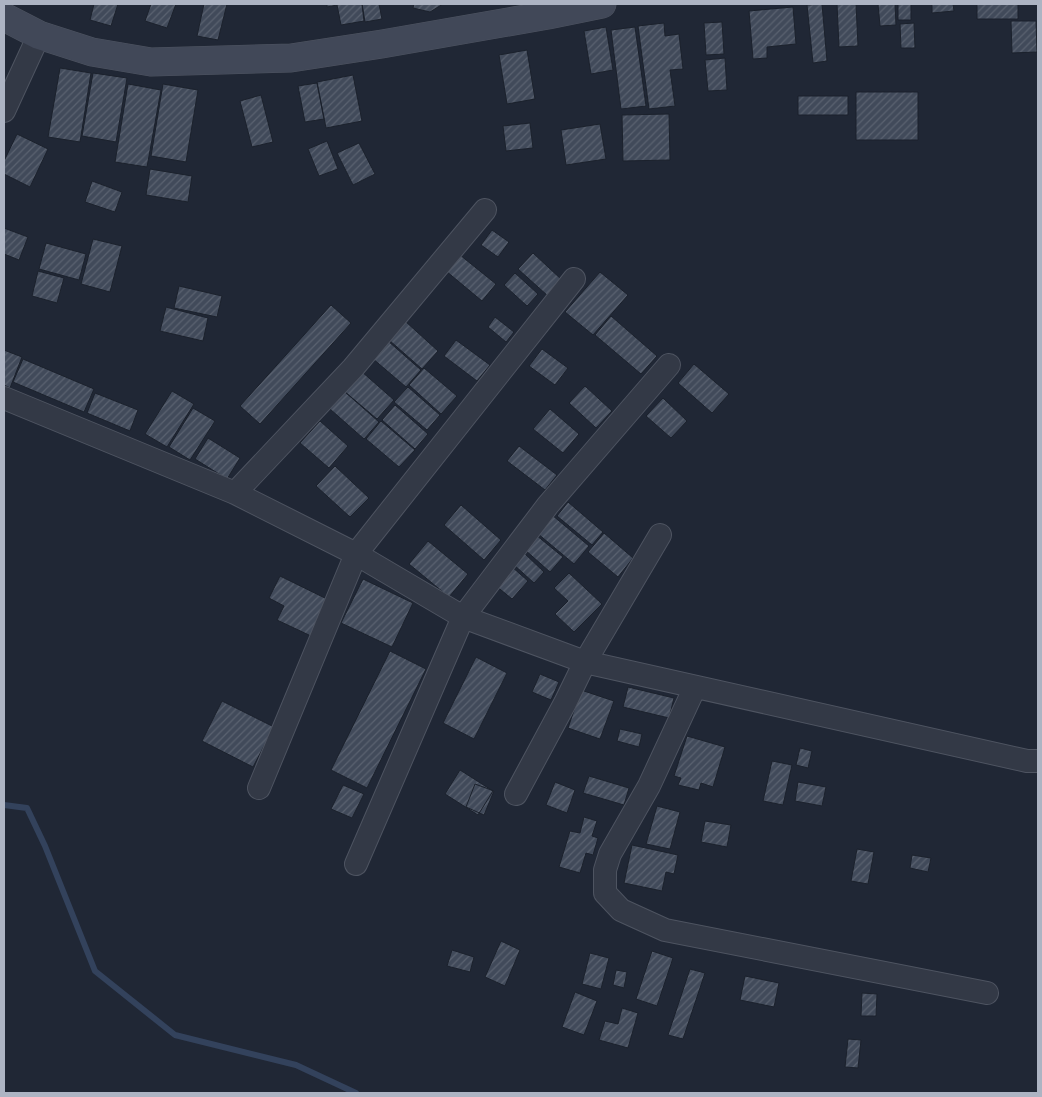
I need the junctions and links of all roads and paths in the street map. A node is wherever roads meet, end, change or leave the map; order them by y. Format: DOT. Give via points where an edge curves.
graph roads {
  1 [pos="602,4"];
  2 [pos="4,17"];
  3 [pos="40,35"];
  4 [pos="4,111"];
  5 [pos="485,210"];
  6 [pos="574,279"];
  7 [pos="669,365"];
  8 [pos="4,398"];
  9 [pos="235,493"];
  10 [pos="660,535"];
  11 [pos="356,554"];
  12 [pos="463,617"];
  13 [pos="585,662"];
  14 [pos="696,687"];
  15 [pos="1038,761"];
  16 [pos="259,788"];
  17 [pos="516,794"];
  18 [pos="356,864"];
  19 [pos="987,993"];
  1 -- 3 [label="main road" via="291,58 151,62 92,52"];
  2 -- 3 [label="main road"];
  3 -- 4 [label="street"];
  5 -- 9 [label="street" via="353,368"];
  6 -- 11 [label="street"];
  7 -- 12 [label="street" via="548,506"];
  8 -- 9 [label="street"];
  9 -- 11 [label="street"];
  10 -- 13 [label="street"];
  11 -- 12 [label="street"];
  11 -- 16 [label="street"];
  12 -- 13 [label="street"];
  12 -- 18 [label="street"];
  13 -- 14 [label="street"];
  13 -- 17 [label="street"];
  14 -- 15 [label="street"];
  14 -- 19 [label="street" via="649,786 610,854 605,870 605,893 622,910 665,930"];
}
